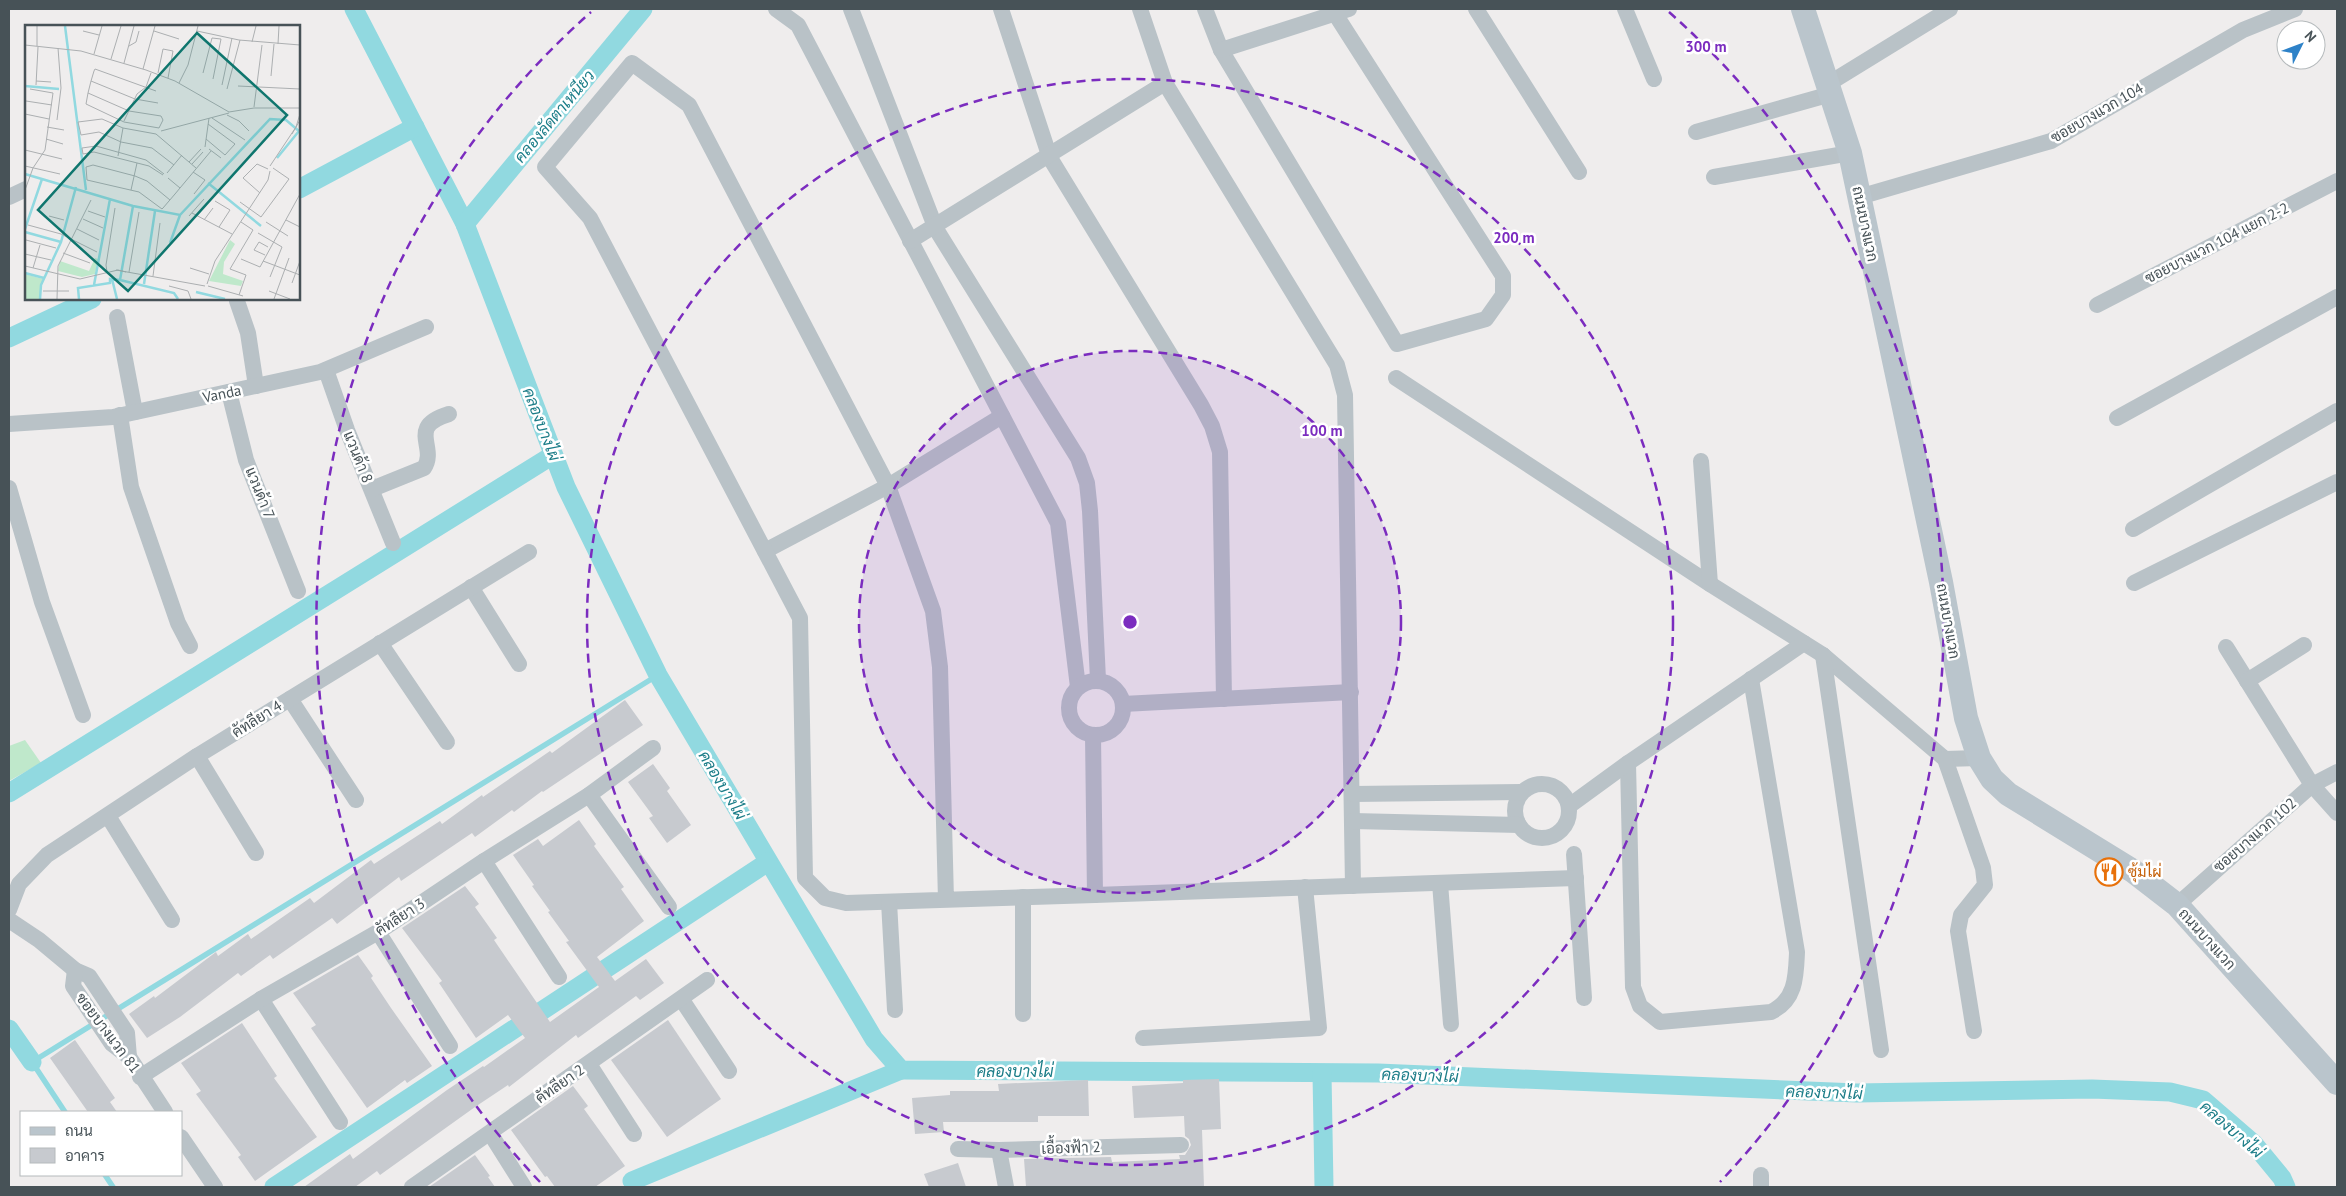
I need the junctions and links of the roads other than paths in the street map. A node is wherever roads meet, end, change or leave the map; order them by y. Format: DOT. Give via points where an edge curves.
graph roads {
  1 [pos="776,9"];
  2 [pos="851,9"];
  3 [pos="1001,9"];
  4 [pos="1140,9"];
  5 [pos="1205,9"];
  6 [pos="1476,9"];
  7 [pos="1625,9"];
  8 [pos="1803,9"];
  9 [pos="1950,9"];
  10 [pos="2295,9"];
  11 [pos="1338,10"];
  12 [pos="1220,50"];
  13 [pos="1654,79"];
  14 [pos="1165,83"];
  15 [pos="1830,89"];
  16 [pos="1696,132"];
  17 [pos="1850,153"];
  18 [pos="1049,155"];
  19 [pos="1579,172"];
  20 [pos="1714,177"];
  21 [pos="2337,180"];
  22 [pos="25,189"];
  23 [pos="9,196"];
  24 [pos="1859,197"];
  25 [pos="935,226"];
  26 [pos="910,241"];
  27 [pos="2337,297"];
  28 [pos="237,301"];
  29 [pos="2097,305"];
  30 [pos="117,317"];
  31 [pos="426,327"];
  32 [pos="326,370"];
  33 [pos="1396,378"];
  34 [pos="256,386"];
  35 [pos="229,392"];
  36 [pos="2337,411"];
  37 [pos="128,413"];
  38 [pos="449,414"];
  39 [pos="1002,416"];
  40 [pos="2117,418"];
  41 [pos="9,424"];
  42 [pos="1701,461"];
  43 [pos="2337,482"];
  44 [pos="888,486"];
  45 [pos="9,488"];
  46 [pos="372,489"];
  47 [pos="2133,529"];
  48 [pos="393,543"];
  49 [pos="765,551"];
  50 [pos="529,552"];
  51 [pos="2134,583"];
  52 [pos="1710,584"];
  53 [pos="471,587"];
  54 [pos="298,591"];
  55 [pos="380,643"];
  56 [pos="1804,643"];
  57 [pos="2304,645"];
  58 [pos="190,646"];
  59 [pos="2226,647"];
  60 [pos="1823,655"];
  61 [pos="520,664"];
  62 [pos="1751,679"];
  63 [pos="1098,680"];
  64 [pos="2247,681"];
  65 [pos="1078,687"];
  66 [pos="1351,692"];
  67 [pos="290,699"];
  68 [pos="1224,699"];
  69 [pos="1123,704"];
  70 [pos="83,715"];
  71 [pos="1093,735"];
  72 [pos="446,742"];
  73 [pos="653,748"];
  74 [pos="197,756"];
  75 [pos="1979,758"];
  76 [pos="1945,759"];
  77 [pos="1628,763"];
  78 [pos="2337,772"];
  79 [pos="2312,785"];
  80 [pos="1521,792"];
  81 [pos="1353,794"];
  82 [pos="589,795"];
  83 [pos="356,800"];
  84 [pos="1569,806"];
  85 [pos="2337,813"];
  86 [pos="108,816"];
  87 [pos="1353,821"];
  88 [pos="1518,825"];
  89 [pos="256,853"];
  90 [pos="1574,854"];
  91 [pos="484,861"];
  92 [pos="1576,878"];
  93 [pos="1440,883"];
  94 [pos="1353,886"];
  95 [pos="1305,887"];
  96 [pos="1095,894"];
  97 [pos="1024,897"];
  98 [pos="946,900"];
  99 [pos="889,902"];
  100 [pos="2177,905"];
  101 [pos="669,907"];
  102 [pos="9,910"];
  103 [pos="9,920"];
  104 [pos="172,920"];
  105 [pos="378,932"];
  106 [pos="82,973"];
  107 [pos="559,977"];
  108 [pos="707,980"];
  109 [pos="1584,998"];
  110 [pos="261,999"];
  111 [pos="682,1000"];
  112 [pos="895,1010"];
  113 [pos="1023,1014"];
  114 [pos="1451,1024"];
  115 [pos="1974,1031"];
  116 [pos="1143,1038"];
  117 [pos="450,1046"];
  118 [pos="1881,1050"];
  119 [pos="129,1057"];
  120 [pos="589,1064"];
  121 [pos="730,1071"];
  122 [pos="140,1077"];
  123 [pos="2337,1083"];
  124 [pos="164,1111"];
  125 [pos="340,1122"];
  126 [pos="490,1132"];
  127 [pos="634,1134"];
  128 [pos="182,1138"];
  129 [pos="1181,1145"];
  130 [pos="958,1149"];
  131 [pos="999,1150"];
  132 [pos="216,1187"];
  133 [pos="412,1187"];
  134 [pos="524,1187"];
  135 [pos="1006,1187"];
  1 -- 26 [label="street" via="798,25"];
  2 -- 25 [label="street"];
  3 -- 18 [label="street"];
  4 -- 14 [label="street"];
  5 -- 12 [label="street"];
  6 -- 19 [label="street"];
  7 -- 13 [label="street"];
  8 -- 15 [label="main road, ถนนบางแวก"];
  9 -- 15 [label="street"];
  10 -- 24 [label="street, ซอยบางแวก 104" via="2243,30 2050,141"];
  11 -- 12 [label="street"];
  11 -- 12 [label="street" via="1503,276 1503,295 1486,319 1397,344"];
  14 -- 18 [label="street"];
  14 -- 66 [label="street" via="1337,365 1345,395"];
  15 -- 16 [label="street"];
  15 -- 17 [label="main road, ถนนบางแวก"];
  17 -- 20 [label="street"];
  17 -- 24 [label="main road, ถนนบางแวก"];
  18 -- 25 [label="street"];
  18 -- 68 [label="street" via="1212,426 1220,452"];
  21 -- 29 [label="street, ซอยบางแวก 104 แยก 2-2"];
  22 -- 23 [label="street"];
  24 -- 75 [label="main road, ถนนบางแวก" via="1931,533 1966,718"];
  25 -- 26 [label="street"];
  25 -- 63 [label="street" via="1078,458 1087,483"];
  26 -- 39 [label="street"];
  27 -- 40 [label="street"];
  28 -- 34 [label="street" via="248,333"];
  30 -- 37 [label="street"];
  31 -- 32 [label="street, Vanda"];
  32 -- 34 [label="street, Vanda"];
  32 -- 46 [label="street, แวนด้า 8"];
  33 -- 52 [label="street"];
  34 -- 35 [label="street, Vanda"];
  35 -- 37 [label="street, Vanda"];
  35 -- 54 [label="street, แวนด้า 7" via="246,460"];
  36 -- 47 [label="street"];
  37 -- 41 [label="street, Vanda"];
  37 -- 58 [label="street" via="131,487 178,624"];
  38 -- 46 [label="street" via="434,418 426,429 424,468"];
  39 -- 44 [label="street"];
  39 -- 65 [label="street" via="1058,523"];
  42 -- 52 [label="street"];
  43 -- 51 [label="street"];
  44 -- 49 [label="street"];
  44 -- 49 [label="street" via="689,105 632,63 545,167 590,218"];
  44 -- 98 [label="street" via="933,611 940,667"];
  45 -- 70 [label="street" via="42,602"];
  46 -- 48 [label="street, แวนด้า 8"];
  49 -- 99 [label="street" via="800,618 805,878 825,898 846,904"];
  50 -- 53 [label="street, คัทลียา 4"];
  52 -- 56 [label="street"];
  53 -- 55 [label="street, คัทลียา 4"];
  53 -- 61 [label="street"];
  55 -- 67 [label="street, คัทลียา 4"];
  55 -- 72 [label="street"];
  56 -- 60 [label="street"];
  56 -- 62 [label="street"];
  57 -- 64 [label="street"];
  59 -- 64 [label="street"];
  60 -- 76 [label="street"];
  60 -- 118 [label="street"];
  62 -- 77 [label="street"];
  62 -- 77 [label="street" via="1797,952 1792,992 1782,1007 1771,1012 1660,1022 1640,1006 1633,987"];
  63 -- 65 [label="street"];
  63 -- 69 [label="street" via="1114,688"];
  64 -- 79 [label="street"];
  65 -- 71 [label="street" via="1069,702 1071,720 1077,728"];
  66 -- 68 [label="street"];
  66 -- 81 [label="street"];
  67 -- 74 [label="street, คัทลียา 4"];
  67 -- 83 [label="street"];
  68 -- 69 [label="street"];
  69 -- 71 [label="street" via="1116,727"];
  71 -- 96 [label="street"];
  73 -- 82 [label="street, คัทลียา 3"];
  74 -- 86 [label="street, คัทลียา 4"];
  74 -- 89 [label="street"];
  75 -- 76 [label="street"];
  75 -- 100 [label="main road, ถนนบางแวก" via="1992,779 2008,794 2133,871"];
  76 -- 115 [label="street" via="1983,868 1985,885 1961,915 1958,931"];
  77 -- 84 [label="street"];
  78 -- 79 [label="street, ซอยบางแวก 102"];
  79 -- 85 [label="street"];
  79 -- 100 [label="street, ซอยบางแวก 102"];
  80 -- 81 [label="street"];
  80 -- 84 [label="street" via="1545,783 1561,790"];
  80 -- 88 [label="street" via="1514,808"];
  81 -- 87 [label="street"];
  82 -- 91 [label="street, คัทลียา 3"];
  82 -- 101 [label="street"];
  84 -- 88 [label="street" via="1566,825 1552,837 1533,837"];
  86 -- 102 [label="street, คัทลียา 4" via="47,855 19,884"];
  86 -- 104 [label="street"];
  87 -- 88 [label="street"];
  87 -- 94 [label="street"];
  90 -- 92 [label="street"];
  91 -- 105 [label="street, คัทลียา 3"];
  91 -- 107 [label="street"];
  92 -- 93 [label="street"];
  92 -- 109 [label="street"];
  93 -- 94 [label="street"];
  93 -- 114 [label="street"];
  94 -- 95 [label="street"];
  95 -- 96 [label="street"];
  95 -- 116 [label="street" via="1319,1028"];
  96 -- 97 [label="street"];
  97 -- 98 [label="street"];
  97 -- 113 [label="street"];
  98 -- 99 [label="street"];
  99 -- 112 [label="street"];
  100 -- 123 [label="main road, ถนนบางแวก"];
  103 -- 106 [label="street, ซอยบางแวก 81"];
  105 -- 110 [label="street, คัทลียา 3"];
  105 -- 117 [label="street"];
  106 -- 119 [label="street" via="127,1033"];
  106 -- 119 [label="street, ซอยบางแวก 81" via="73,986 112,1044"];
  108 -- 111 [label="street, คัทลียา 2"];
  110 -- 122 [label="street, คัทลียา 3"];
  110 -- 125 [label="street"];
  111 -- 120 [label="street, คัทลียา 2"];
  111 -- 121 [label="street"];
  119 -- 122 [label="street, ซอยบางแวก 81"];
  120 -- 126 [label="street, คัทลียา 2"];
  120 -- 127 [label="street"];
  122 -- 124 [label="street, ซอยบางแวก 81"];
  126 -- 133 [label="street, คัทลียา 2"];
  126 -- 134 [label="street"];
  128 -- 132 [label="street"];
  129 -- 131 [label="street, เอื้องฟ้า 2"];
  130 -- 131 [label="street, เอื้องฟ้า 2"];
  131 -- 135 [label="street"];
}
